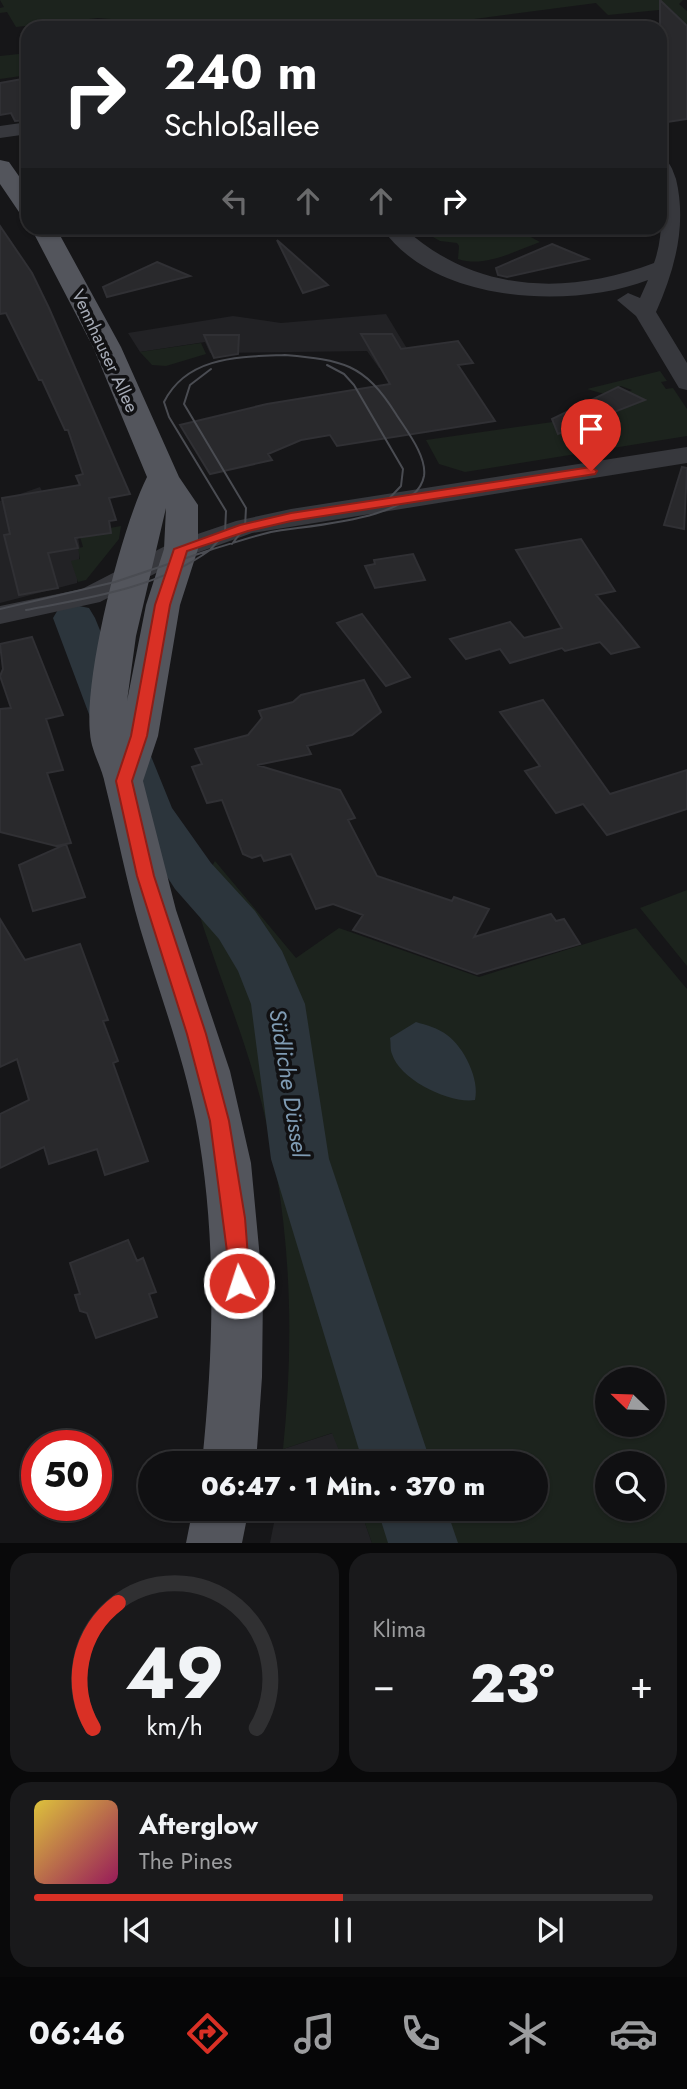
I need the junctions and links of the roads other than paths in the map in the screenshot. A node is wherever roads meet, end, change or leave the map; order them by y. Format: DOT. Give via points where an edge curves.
graph roads {
  1 [pos="21,129"];
  2 [pos="0,132"];
  3 [pos="0,167"];
  4 [pos="667,182"];
  5 [pos="21,197"];
  6 [pos="47,235"];
  7 [pos="399,235"];
  8 [pos="665,266"];
  9 [pos="589,288"];
  10 [pos="645,312"];
  11 [pos="687,383"];
  12 [pos="687,456"];
  13 [pos="163,477"];
  14 [pos="181,549"];
  15 [pos="117,602"];
  16 [pos="163,605"];
  17 [pos="0,615"];
  18 [pos="135,702"];
  19 [pos="230,1451"];
  20 [pos="218,1521"];
  21 [pos="214,1543"];
  1 -- 2 [label="street"];
  3 -- 5 [label="main road"];
  4 -- 8 [label="street" via="676,218"];
  6 -- 13 [label="main road, Vennhauser Allee" via="107,347"];
  7 -- 9 [label="street" via="427,260 459,274 519,286"];
  8 -- 9 [label="street" via="633,279"];
  8 -- 10 [label="street"];
  9 -- 10 [label="street" via="624,297"];
  10 -- 11 [label="street"];
  12 -- 14 [label="street" via="291,517"];
  13 -- 14 [label="main road, Vennhauser Allee" via="182,505"];
  13 -- 15 [label="main road"];
  14 -- 15 [label="street"];
  14 -- 16 [label="main road, Vennhauser Allee"];
  15 -- 16 [label="main road"];
  15 -- 17 [label="street"];
  15 -- 18 [label="main road"];
  16 -- 18 [label="main road, Vennhauser Allee"];
  18 -- 19 [label="main road" via="139,736 124,781 141,857 209,1077 235,1218 238,1376"];
  20 -- 21 [label="main road"];
}
